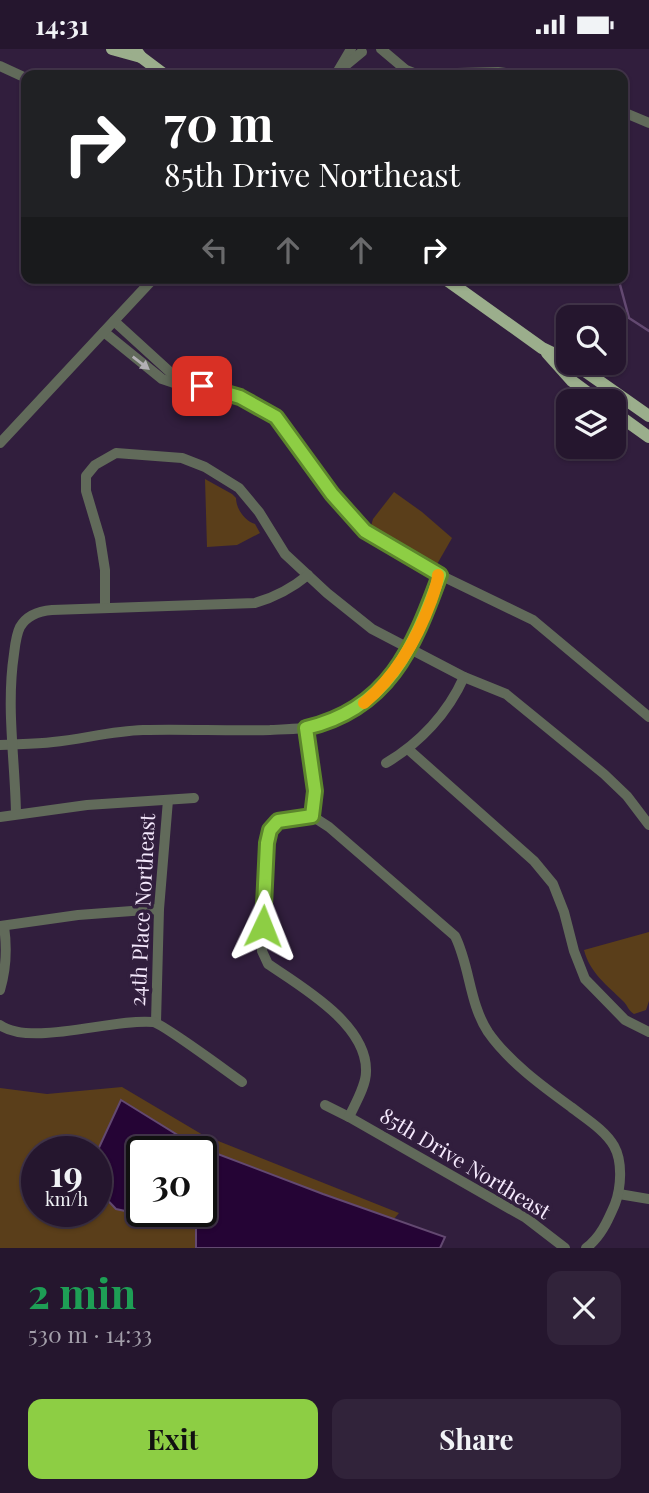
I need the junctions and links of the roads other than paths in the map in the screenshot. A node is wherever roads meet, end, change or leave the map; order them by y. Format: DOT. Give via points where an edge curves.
graph roads {
  1 [pos="113,49"];
  2 [pos="381,49"];
  3 [pos="357,50"];
  4 [pos="138,53"];
  5 [pos="0,67"];
  6 [pos="159,70"];
  7 [pos="339,70"];
  8 [pos="408,70"];
  9 [pos="21,76"];
  10 [pos="628,114"];
  11 [pos="649,123"];
  12 [pos="148,284"];
  13 [pos="452,284"];
  14 [pos="114,321"];
  15 [pos="104,333"];
  16 [pos="542,348"];
  17 [pos="556,354"];
  18 [pos="590,375"];
  19 [pos="182,383"];
  20 [pos="583,389"];
  21 [pos="649,416"];
  22 [pos="626,421"];
  23 [pos="649,437"];
  24 [pos="0,443"];
  25 [pos="308,575"];
  26 [pos="440,575"];
  27 [pos="104,608"];
  28 [pos="408,649"];
  29 [pos="6,671"];
  30 [pos="464,677"];
  31 [pos="649,717"];
  32 [pos="306,728"];
  33 [pos="13,744"];
  34 [pos="0,745"];
  35 [pos="409,750"];
  36 [pos="386,764"];
  37 [pos="194,798"];
  38 [pos="168,800"];
  39 [pos="16,813"];
  40 [pos="312,816"];
  41 [pos="0,817"];
  42 [pos="649,825"];
  43 [pos="159,909"];
  44 [pos="2,926"];
  45 [pos="0,990"];
  46 [pos="649,1019"];
  47 [pos="156,1022"];
  48 [pos="0,1025"];
  49 [pos="646,1030"];
  50 [pos="242,1082"];
  51 [pos="325,1105"];
  52 [pos="349,1117"];
  53 [pos="619,1194"];
  54 [pos="649,1199"];
  55 [pos="565,1248"];
  56 [pos="586,1248"];
  1 -- 4 [label="main road"];
  2 -- 3 [label="street" via="373,54"];
  2 -- 8 [label="street"];
  3 -- 7 [label="street"];
  4 -- 6 [label="main road"];
  5 -- 9 [label="street"];
  10 -- 11 [label="street"];
  12 -- 14 [label="street"];
  13 -- 16 [label="main road"];
  14 -- 15 [label="street"];
  14 -- 19 [label="street"];
  15 -- 19 [label="street, one-way" via="162,379"];
  15 -- 24 [label="street"];
  16 -- 17 [label="main road"];
  16 -- 20 [label="main road"];
  18 -- 21 [label="main road"];
  19 -- 26 [label="street" via="216,388 276,417 365,531"];
  22 -- 23 [label="main road"];
  25 -- 27 [label="street" via="276,597 255,603"];
  25 -- 27 [label="street" via="285,554 253,504 222,476 182,458 116,453 86,476 100,538"];
  25 -- 28 [label="street" via="372,629"];
  26 -- 28 [label="street"];
  26 -- 31 [label="street" via="533,620"];
  27 -- 29 [label="street" via="41,611 29,617 20,627"];
  28 -- 30 [label="street"];
  28 -- 32 [label="street" via="379,691 356,709"];
  29 -- 33 [label="street"];
  30 -- 35 [label="street" via="444,712"];
  30 -- 42 [label="street" via="506,694 550,729 627,796"];
  32 -- 33 [label="street" via="142,730"];
  32 -- 40 [label="street" via="315,791"];
  33 -- 34 [label="street"];
  33 -- 39 [label="street"];
  35 -- 36 [label="street"];
  35 -- 49 [label="street" via="534,861 553,884 585,979 625,1020"];
  37 -- 38 [label="street"];
  38 -- 39 [label="street"];
  38 -- 43 [label="street, 24th Place Northeast"];
  39 -- 41 [label="street"];
  40 -- 52 [label="street, 85th Drive Northeast" via="278,821 270,830 262,951 268,964 340,1017 357,1038 367,1075"];
  40 -- 53 [label="street" via="455,936 486,1030 498,1046 615,1147"];
  43 -- 44 [label="street"];
  43 -- 47 [label="street, 24th Place Northeast"];
  44 -- 45 [label="street" via="6,938"];
  46 -- 49 [label="street"];
  47 -- 48 [label="street" via="22,1034"];
  47 -- 50 [label="street"];
  51 -- 52 [label="street"];
  52 -- 55 [label="street, 85th Drive Northeast" via="516,1212"];
  53 -- 54 [label="street"];
  53 -- 56 [label="street" via="607,1223"];
}
